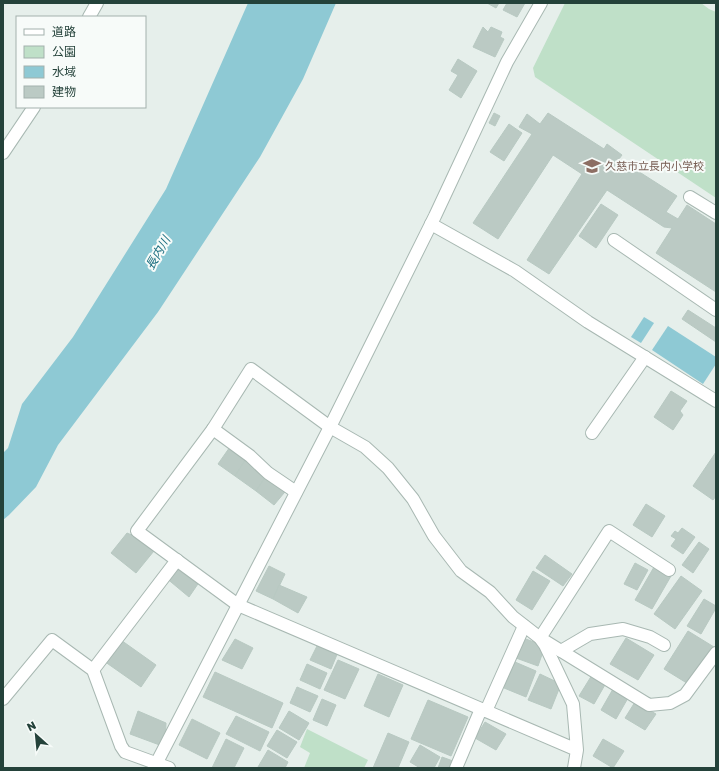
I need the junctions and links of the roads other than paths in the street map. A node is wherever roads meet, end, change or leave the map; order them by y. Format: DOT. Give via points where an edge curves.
graph roads {
  1 [pos="97,3"];
  2 [pos="541,3"];
  3 [pos="90,16"];
  4 [pos="33,108"];
  5 [pos="3,153"];
  6 [pos="690,197"];
  7 [pos="716,213"];
  8 [pos="431,224"];
  9 [pos="614,240"];
  10 [pos="716,310"];
  11 [pos="645,357"];
  12 [pos="714,395"];
  13 [pos="330,427"];
  14 [pos="213,429"];
  15 [pos="592,433"];
  16 [pos="296,492"];
  17 [pos="178,560"];
  18 [pos="669,570"];
  19 [pos="238,605"];
  20 [pos="524,626"];
  21 [pos="540,638"];
  22 [pos="664,645"];
  23 [pos="561,651"];
  24 [pos="716,653"];
  25 [pos="93,670"];
  26 [pos="3,700"];
  27 [pos="484,710"];
  28 [pos="577,750"];
  29 [pos="156,765"];
  30 [pos="169,768"];
  31 [pos="456,768"];
  32 [pos="574,768"];
  1 -- 3 [label="street"];
  2 -- 8 [label="street" via="507,62"];
  4 -- 5 [label="street"];
  6 -- 7 [label="street"];
  8 -- 11 [label="street" via="514,271 588,322"];
  8 -- 13 [label="street"];
  9 -- 10 [label="street"];
  11 -- 12 [label="street"];
  11 -- 15 [label="street"];
  13 -- 14 [label="street" via="251,369"];
  13 -- 16 [label="street"];
  13 -- 20 [label="street" via="365,447 388,468 413,498 434,536 461,571 490,592"];
  14 -- 16 [label="street"];
  14 -- 17 [label="street" via="137,530"];
  16 -- 19 [label="street"];
  17 -- 19 [label="street"];
  17 -- 25 [label="street"];
  18 -- 21 [label="street" via="609,531"];
  19 -- 27 [label="street"];
  19 -- 29 [label="street"];
  20 -- 21 [label="street"];
  20 -- 27 [label="street"];
  21 -- 23 [label="street"];
  21 -- 28 [label="street" via="573,704"];
  22 -- 23 [label="street" via="650,637 623,628 590,634"];
  23 -- 24 [label="street" via="649,705 670,703 685,695"];
  25 -- 26 [label="street" via="52,640"];
  25 -- 29 [label="street" via="121,746 125,752"];
  27 -- 28 [label="street"];
  27 -- 31 [label="street"];
  28 -- 32 [label="street"];
  29 -- 30 [label="street"];
}
